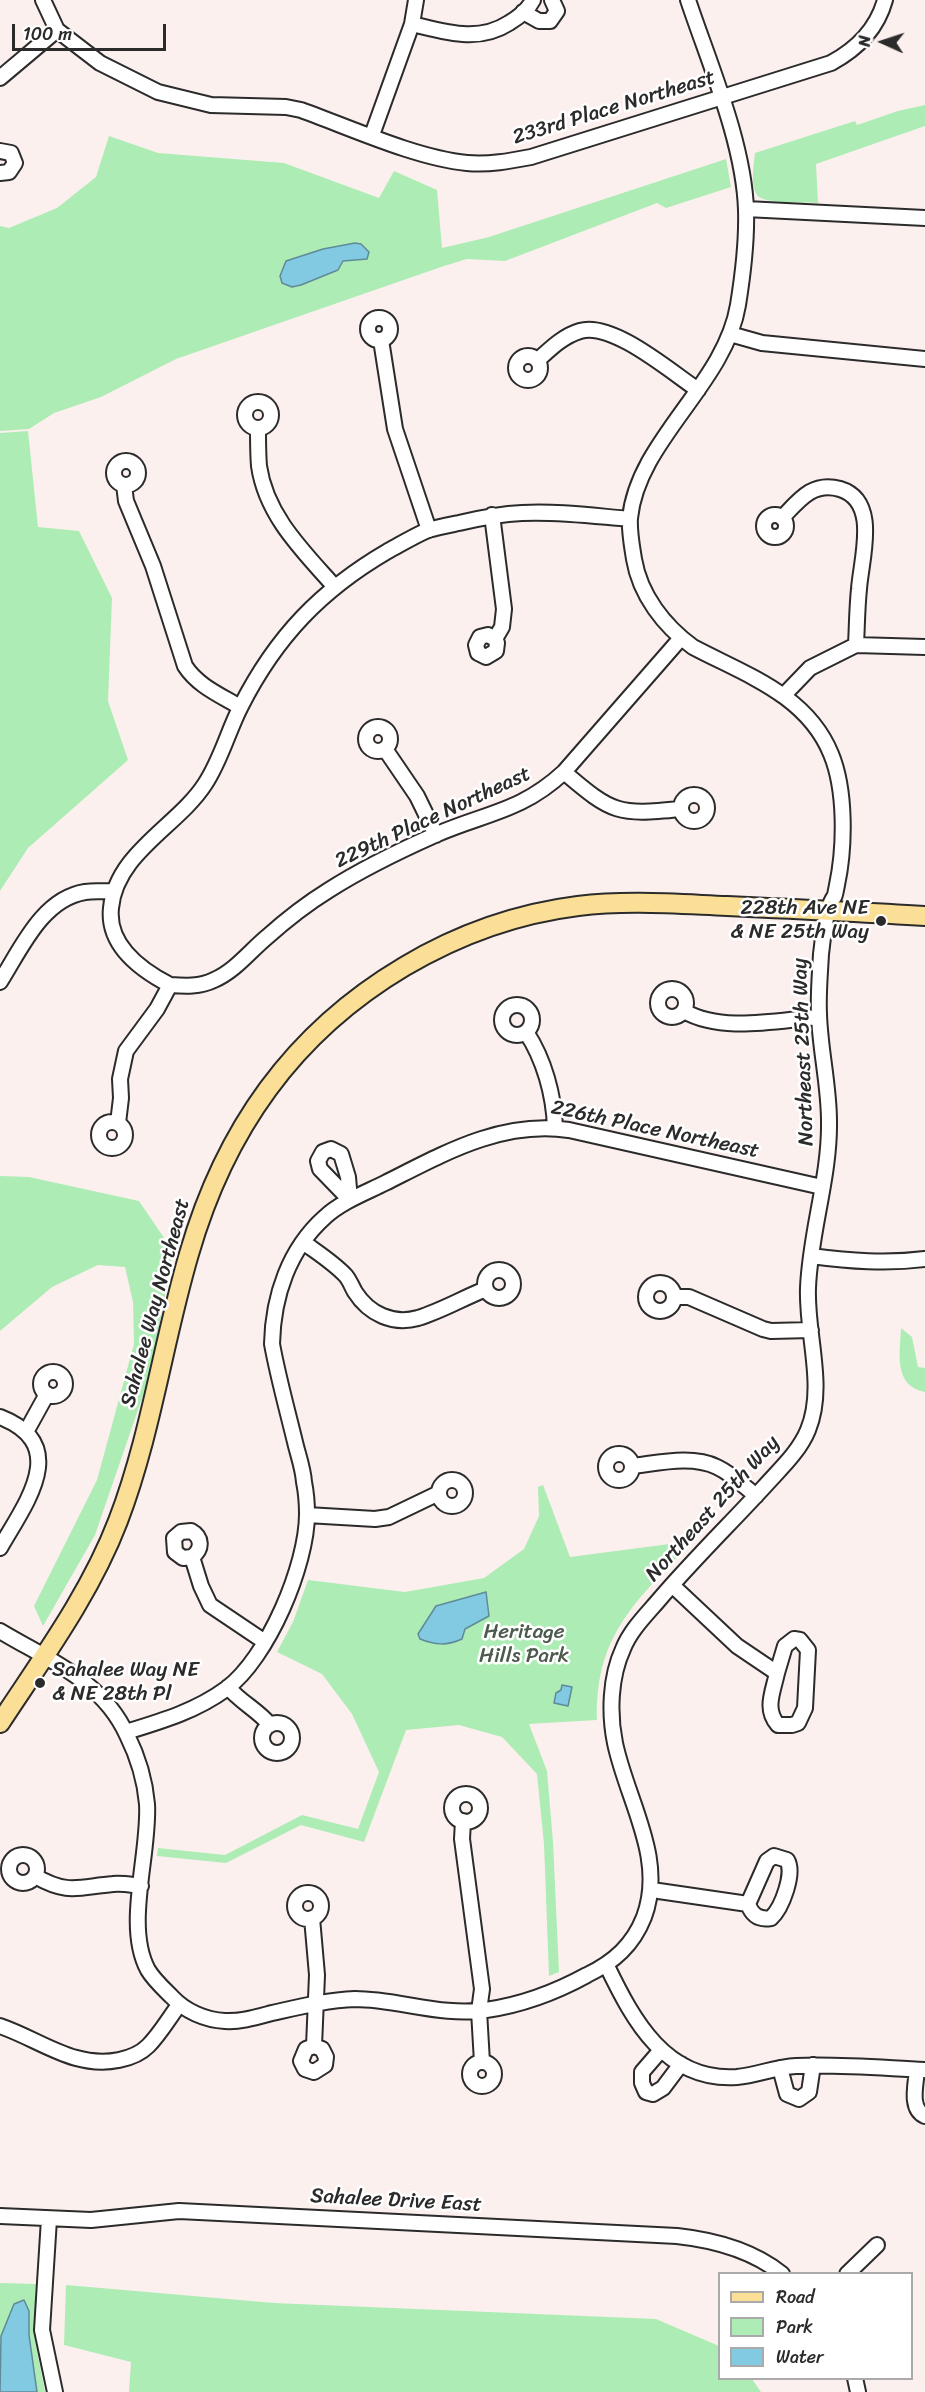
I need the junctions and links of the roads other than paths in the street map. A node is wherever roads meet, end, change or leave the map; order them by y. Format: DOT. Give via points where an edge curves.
graph roads {
  1 [pos="43,0"];
  2 [pos="416,0"];
  3 [pos="533,0"];
  4 [pos="552,0"];
  5 [pos="688,0"];
  6 [pos="885,0"];
  7 [pos="524,12"];
  8 [pos="412,24"];
  9 [pos="57,30"];
  10 [pos="0,78"];
  11 [pos="722,97"];
  12 [pos="372,135"];
  13 [pos="0,151"];
  14 [pos="0,172"];
  15 [pos="746,209"];
  16 [pos="925,219"];
  17 [pos="730,334"];
  18 [pos="381,340"];
  19 [pos="925,358"];
  20 [pos="538,360"];
  21 [pos="698,390"];
  22 [pos="258,429"];
  23 [pos="124,485"];
  24 [pos="492,515"];
  25 [pos="782,518"];
  26 [pos="630,519"];
  27 [pos="429,530"];
  28 [pos="334,586"];
  29 [pos="681,638"];
  30 [pos="495,639"];
  31 [pos="856,645"];
  32 [pos="925,647"];
  33 [pos="784,695"];
  34 [pos="240,707"];
  35 [pos="385,749"];
  36 [pos="564,772"];
  37 [pos="681,809"];
  38 [pos="436,834"];
  39 [pos="114,891"];
  40 [pos="827,911"];
  41 [pos="925,916"];
  42 [pos="0,982"];
  43 [pos="170,985"];
  44 [pos="684,1011"];
  45 [pos="819,1017"];
  46 [pos="526,1032"];
  47 [pos="118,1123"];
  48 [pos="555,1128"];
  49 [pos="822,1187"];
  50 [pos="303,1242"];
  51 [pos="811,1256"];
  52 [pos="925,1259"];
  53 [pos="486,1289"];
  54 [pos="675,1297"];
  55 [pos="811,1330"];
  56 [pos="47,1394"];
  57 [pos="0,1417"];
  58 [pos="26,1432"];
  59 [pos="632,1466"];
  60 [pos="439,1493"];
  61 [pos="756,1496"];
  62 [pos="307,1515"];
  63 [pos="0,1548"];
  64 [pos="192,1557"];
  65 [pos="672,1585"];
  66 [pos="0,1631"];
  67 [pos="265,1642"];
  68 [pos="44,1657"];
  69 [pos="777,1673"];
  70 [pos="228,1688"];
  71 [pos="0,1723"];
  72 [pos="270,1725"];
  73 [pos="126,1732"];
  74 [pos="463,1821"];
  75 [pos="35,1876"];
  76 [pos="141,1886"];
  77 [pos="652,1890"];
  78 [pos="748,1904"];
  79 [pos="312,1918"];
  80 [pos="607,1966"];
  81 [pos="315,2003"];
  82 [pos="179,2005"];
  83 [pos="480,2011"];
  84 [pos="0,2026"];
  85 [pos="314,2046"];
  86 [pos="661,2050"];
  87 [pos="482,2062"];
  88 [pos="681,2064"];
  89 [pos="813,2065"];
  90 [pos="780,2068"];
  91 [pos="921,2070"];
  92 [pos="925,2116"];
  93 [pos="0,2217"];
  94 [pos="48,2219"];
  95 [pos="877,2245"];
  96 [pos="779,2272"];
  97 [pos="849,2272"];
  98 [pos="55,2392"];
  1 -- 9 [label="street"];
  2 -- 8 [label="street"];
  3 -- 7 [label="street"];
  4 -- 7 [label="street" via="557,11 550,21 539,21"];
  5 -- 11 [label="street, Northeast 25th Way"];
  6 -- 11 [label="street, 233rd Place Northeast" via="871,30 846,55"];
  7 -- 8 [label="street" via="500,29 473,36"];
  8 -- 12 [label="street"];
  9 -- 10 [label="street"];
  9 -- 12 [label="street, 233rd Place Northeast" via="100,63 158,92 211,105 301,110"];
  11 -- 12 [label="street, 233rd Place Northeast" via="531,157 493,163 427,156"];
  11 -- 15 [label="street, Northeast 25th Way"];
  13 -- 14 [label="street" via="11,153 15,163 9,172"];
  15 -- 16 [label="street"];
  15 -- 17 [label="street, Northeast 25th Way" via="738,307"];
  17 -- 19 [label="street" via="762,343"];
  17 -- 21 [label="street, Northeast 25th Way"];
  18 -- 27 [label="street" via="395,429"];
  20 -- 21 [label="street" via="569,336 600,330 617,335"];
  21 -- 26 [label="street, Northeast 25th Way" via="651,459 635,495"];
  22 -- 28 [label="street" via="259,465 269,501 296,543"];
  23 -- 34 [label="street" via="126,501 153,566 185,666 202,685"];
  24 -- 26 [label="street" via="548,513"];
  24 -- 27 [label="street"];
  24 -- 30 [label="street" via="504,609 502,627"];
  25 -- 31 [label="street" via="811,490 822,487 845,490 861,506 865,537"];
  26 -- 29 [label="street, Northeast 25th Way" via="635,566 642,586 664,621"];
  27 -- 28 [label="street"];
  28 -- 34 [label="street" via="288,633"];
  29 -- 33 [label="street, Northeast 25th Way"];
  29 -- 36 [label="street, 229th Place Northeast"];
  31 -- 32 [label="street"];
  31 -- 33 [label="street" via="810,668"];
  33 -- 40 [label="street, Northeast 25th Way" via="812,720 838,773 842,822 839,874 836,893"];
  34 -- 39 [label="street" via="205,784 134,857"];
  35 -- 38 [label="street" via="417,796"];
  36 -- 37 [label="street" via="593,796 623,812"];
  36 -- 38 [label="street, 229th Place Northeast" via="546,789 520,804"];
  38 -- 43 [label="street, 229th Place Northeast" via="327,891 215,980 200,985"];
  39 -- 42 [label="street" via="86,892 55,905 42,917"];
  39 -- 43 [label="street" via="111,922 118,944 145,970"];
  40 -- 41 [label="main road, Sahalee Way Northeast"];
  40 -- 45 [label="street, Northeast 25th Way"];
  40 -- 68 [label="main road, Sahalee Way Northeast" via="615,903 543,912 463,936 417,959 351,1003 322,1028 268,1089 228,1152 208,1197 189,1254 119,1519 96,1571"];
  43 -- 47 [label="street" via="126,1051"];
  44 -- 45 [label="street" via="722,1022"];
  45 -- 49 [label="street, Northeast 25th Way" via="829,1121"];
  46 -- 48 [label="street" via="550,1089"];
  48 -- 49 [label="street, 226th Place Northeast"];
  48 -- 50 [label="street, 226th Place Northeast" via="481,1137 350,1200 326,1216"];
  49 -- 51 [label="street, Northeast 25th Way"];
  50 -- 53 [label="street" via="348,1278 365,1305 381,1316 404,1320 419,1317"];
  50 -- 62 [label="street, 226th Place Northeast" via="279,1292 272,1344 304,1480"];
  51 -- 52 [label="street" via="894,1263"];
  51 -- 55 [label="street, Northeast 25th Way" via="807,1290"];
  54 -- 55 [label="street" via="689,1297 771,1331"];
  55 -- 61 [label="street, Northeast 25th Way" via="815,1391 810,1426 793,1454"];
  56 -- 58 [label="street"];
  57 -- 58 [label="street"];
  58 -- 63 [label="street" via="40,1462 32,1492"];
  59 -- 61 [label="street" via="704,1462 726,1472"];
  60 -- 62 [label="street" via="389,1517"];
  61 -- 65 [label="street, Northeast 25th Way"];
  62 -- 67 [label="street, 226th Place Northeast" via="301,1557"];
  64 -- 67 [label="street" via="210,1605"];
  65 -- 69 [label="street" via="737,1646"];
  65 -- 77 [label="street, Northeast 25th Way" via="632,1632 622,1650 613,1689 615,1743 646,1843"];
  66 -- 68 [label="street"];
  67 -- 70 [label="street, 226th Place Northeast"];
  68 -- 71 [label="main road, Sahalee Way Northeast"];
  68 -- 73 [label="street" via="67,1667 95,1689"];
  69 -- 69 [label="street" via="785,1646 794,1639 800,1640 808,1650 805,1708 798,1723 778,1725 771,1717 769,1709"];
  70 -- 72 [label="street"];
  70 -- 73 [label="street, 226th Place Northeast" via="179,1716"];
  73 -- 76 [label="street" via="147,1804"];
  74 -- 83 [label="street" via="462,1839 482,1989"];
  75 -- 76 [label="street" via="70,1889 114,1884"];
  76 -- 82 [label="street" via="142,1952 148,1970"];
  77 -- 78 [label="street"];
  77 -- 80 [label="street, Northeast 25th Way" via="638,1931"];
  79 -- 81 [label="street" via="317,1967"];
  80 -- 83 [label="street, Northeast 25th Way" via="564,1987"];
  80 -- 86 [label="street" via="643,2031"];
  81 -- 82 [label="street, Northeast 25th Way" via="225,2021"];
  81 -- 83 [label="street, Northeast 25th Way" via="358,1999"];
  81 -- 85 [label="street"];
  82 -- 84 [label="street" via="148,2046 111,2062 75,2059"];
  83 -- 87 [label="street"];
  86 -- 88 [label="street"];
  86 -- 88 [label="street" via="642,2072 646,2092 653,2094 663,2088"];
  88 -- 90 [label="street" via="719,2077"];
  89 -- 90 [label="street"];
  89 -- 90 [label="street" via="809,2092 799,2099 787,2094"];
  89 -- 91 [label="street"];
  91 -- 92 [label="street" via="915,2105"];
  93 -- 94 [label="street, Sahalee Drive East"];
  94 -- 96 [label="street, Sahalee Drive East" via="116,2219 179,2211 677,2236 727,2246"];
  94 -- 98 [label="street" via="42,2330"];
  95 -- 97 [label="street"];
}
